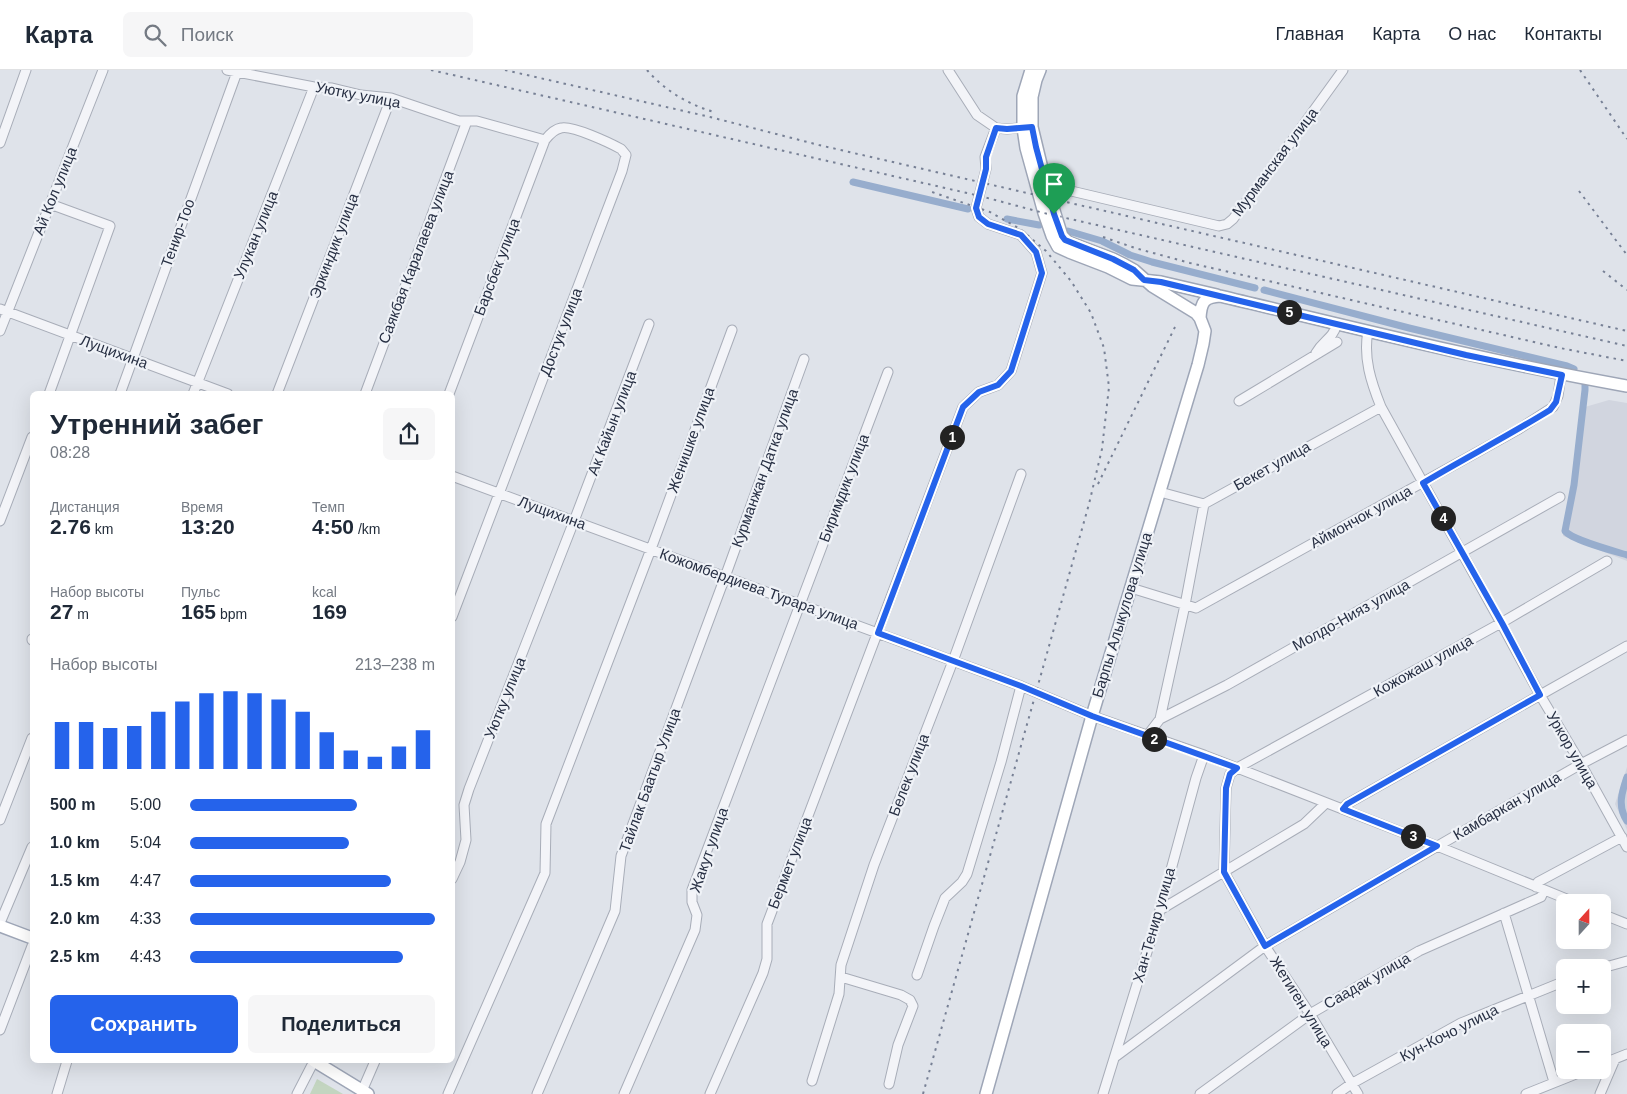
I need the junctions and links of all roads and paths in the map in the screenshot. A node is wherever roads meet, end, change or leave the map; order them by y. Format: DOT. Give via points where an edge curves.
graph roads {
  1 [pos="26,70"];
  2 [pos="103,70"];
  3 [pos="226,70"];
  4 [pos="948,70"];
  5 [pos="1031,70"];
  6 [pos="1040,70"];
  7 [pos="1343,70"];
  8 [pos="237,72"];
  9 [pos="314,86"];
  10 [pos="391,98"];
  11 [pos="467,121"];
  12 [pos="1027,127"];
  13 [pos="996,128"];
  14 [pos="546,140"];
  15 [pos="0,143"];
  16 [pos="1046,185"];
  17 [pos="50,204"];
  18 [pos="1144,280"];
  19 [pos="1220,296"];
  20 [pos="4,310"];
  21 [pos="1200,318"];
  22 [pos="649,324"];
  23 [pos="1336,324"];
  24 [pos="732,330"];
  25 [pos="0,331"];
  26 [pos="1368,331"];
  27 [pos="71,336"];
  28 [pos="1338,342"];
  29 [pos="1314,355"];
  30 [pos="133,358"];
  31 [pos="804,359"];
  32 [pos="888,372"];
  33 [pos="1562,375"];
  34 [pos="198,382"];
  35 [pos="1627,386"];
  36 [pos="50,391"];
  37 [pos="121,391"];
  38 [pos="194,391"];
  39 [pos="220,391"];
  40 [pos="278,391"];
  41 [pos="367,391"];
  42 [pos="450,391"];
  43 [pos="1239,401"];
  44 [pos="1381,407"];
  45 [pos="30,442"];
  46 [pos="1021,474"];
  47 [pos="455,477"];
  48 [pos="1423,483"];
  49 [pos="1160,492"];
  50 [pos="499,494"];
  51 [pos="1560,497"];
  52 [pos="1204,504"];
  53 [pos="0,521"];
  54 [pos="574,521"];
  55 [pos="651,549"];
  56 [pos="1462,552"];
  57 [pos="1607,560"];
  58 [pos="726,577"];
  59 [pos="1131,588"];
  60 [pos="799,604"];
  61 [pos="1185,605"];
  62 [pos="455,609"];
  63 [pos="1502,623"];
  64 [pos="878,633"];
  65 [pos="1627,646"];
  66 [pos="953,661"];
  67 [pos="1021,686"];
  68 [pos="1540,695"];
  69 [pos="1092,716"];
  70 [pos="1160,719"];
  71 [pos="1147,736"];
  72 [pos="1627,740"];
  73 [pos="30,743"];
  74 [pos="1204,755"];
  75 [pos="1581,764"];
  76 [pos="1237,768"];
  77 [pos="1326,803"];
  78 [pos="1343,809"];
  79 [pos="0,820"];
  80 [pos="1622,837"];
  81 [pos="1437,846"];
  82 [pos="1627,847"];
  83 [pos="30,853"];
  84 [pos="1224,872"];
  85 [pos="455,873"];
  86 [pos="1540,888"];
  87 [pos="1556,895"];
  88 [pos="1160,910"];
  89 [pos="1504,913"];
  90 [pos="1611,918"];
  91 [pos="1627,924"];
  92 [pos="0,925"];
  93 [pos="30,937"];
  94 [pos="1265,946"];
  95 [pos="30,951"];
  96 [pos="1627,961"];
  97 [pos="1611,965"];
  98 [pos="917,975"];
  99 [pos="841,977"];
  100 [pos="1556,984"];
  101 [pos="1529,994"];
  102 [pos="1310,1014"];
  103 [pos="0,1030"];
  104 [pos="1627,1054"];
  105 [pos="1114,1057"];
  106 [pos="1615,1059"];
  107 [pos="1611,1061"];
  108 [pos="66,1063"];
  109 [pos="313,1063"];
  110 [pos="317,1063"];
  111 [pos="374,1063"];
  112 [pos="1562,1079"];
  113 [pos="812,1081"];
  114 [pos="1554,1082"];
  115 [pos="889,1084"];
  116 [pos="1351,1084"];
  117 [pos="365,1092"];
  118 [pos="56,1094"];
  119 [pos="297,1094"];
  120 [pos="448,1094"];
  121 [pos="537,1094"];
  122 [pos="624,1094"];
  123 [pos="710,1094"];
  124 [pos="986,1094"];
  125 [pos="1103,1094"];
  126 [pos="1200,1094"];
  127 [pos="1337,1094"];
  128 [pos="1358,1094"];
  129 [pos="1526,1094"];
  130 [pos="1600,1094"];
  1 -- 15 [label="street"];
  2 -- 17 [label="street, Ай Кол улица"];
  3 -- 8 [label="street, Уютку улица"];
  4 -- 13 [label="street" via="977,115"];
  5 -- 12 [label="main road" via="1023,96"];
  6 -- 12 [label="main road" via="1033,89"];
  7 -- 16 [label="street, Мурманская улица" via="1283,154 1227,224 1219,226"];
  8 -- 9 [label="street, Уютку улица"];
  8 -- 30 [label="street, Тенир-Тоо"];
  9 -- 10 [label="street, Уютку улица"];
  9 -- 34 [label="street, Улукан улица"];
  10 -- 11 [label="street, Уютку улица" via="451,119"];
  10 -- 40 [label="street, Эркиндик улица"];
  11 -- 14 [label="street, Уютку улица" via="478,121"];
  11 -- 41 [label="street, Саякбая Каралаева улица"];
  12 -- 13 [label="street"];
  12 -- 16 [label="main road"];
  12 -- 18 [label="main road" via="1026,148 1044,213 1058,247 1132,279"];
  13 -- 64 [label="street" via="986,157 976,208 979,217 988,224 1021,235 1036,252 1042,273 1011,371 998,385 979,392 963,407"];
  14 -- 42 [label="street, Барсбек улица"];
  14 -- 50 [label="street, Достук улица" via="560,128 570,128 611,144 626,155"];
  16 -- 18 [label="main road" via="1056,222 1065,240 1113,259 1134,270"];
  17 -- 20 [label="street, Ай Кол улица"];
  17 -- 27 [label="street" via="110,226"];
  18 -- 19 [label="main road"];
  18 -- 21 [label="main road"];
  19 -- 21 [label="main road" via="1212,296 1203,302"];
  19 -- 23 [label="main road"];
  20 -- 25 [label="street, Ай Кол улица"];
  20 -- 27 [label="street, Лущихина"];
  21 -- 49 [label="main road, Барпы Алыкулова улица" via="1204,344"];
  22 -- 54 [label="street, Ак Кайын улица"];
  23 -- 26 [label="main road"];
  23 -- 29 [label="street" via="1334,335 1320,345"];
  24 -- 55 [label="street, Женишке улица"];
  26 -- 33 [label="main road"];
  26 -- 44 [label="street, Уркор улица" via="1369,374"];
  27 -- 30 [label="street, Лущихина"];
  27 -- 36 [label="street"];
  28 -- 29 [label="street"];
  29 -- 43 [label="street"];
  30 -- 34 [label="street, Лущихина"];
  30 -- 37 [label="street, Тенир-Тоо"];
  31 -- 58 [label="street, Курманжан Датка улица"];
  32 -- 60 [label="street, Биримдик улица"];
  33 -- 35 [label="main road"];
  33 -- 48 [label="street, Аймончок улица" via="1556,402 1550,410"];
  34 -- 38 [label="street, Улукан улица"];
  34 -- 39 [label="street, Лущихина"];
  44 -- 48 [label="street, Уркор улица"];
  44 -- 52 [label="street, Бекет улица"];
  45 -- 53 [label="street"];
  46 -- 66 [label="street, Белек улица"];
  47 -- 50 [label="street, Лущихина"];
  48 -- 56 [label="street, Уркор улица"];
  48 -- 61 [label="street, Аймончок улица" via="1196,608"];
  49 -- 52 [label="street"];
  49 -- 59 [label="main road, Барпы Алыкулова улица"];
  50 -- 54 [label="street, Лущихина"];
  50 -- 62 [label="street, Достук улица"];
  51 -- 56 [label="street, Молдо-Нияз улица"];
  52 -- 61 [label="street"];
  54 -- 55 [label="street, Лущихина"];
  54 -- 85 [label="street, Уютку улица" via="469,789 464,805 466,840"];
  55 -- 58 [label="street, Кожомбердиева Турара улица"];
  55 -- 120 [label="street, Женишке улица" via="546,824 545,873"];
  56 -- 63 [label="street, Уркор улица"];
  56 -- 70 [label="street, Молдо-Нияз улица" via="1227,685"];
  57 -- 63 [label="street, Кожожаш улица"];
  58 -- 60 [label="street, Кожомбердиева Турара улица"];
  58 -- 121 [label="street, Тайлак Баатыр Улица" via="621,856 615,911"];
  59 -- 61 [label="street, Аймончок улица"];
  59 -- 69 [label="main road, Барпы Алыкулова улица"];
  60 -- 64 [label="street, Кожомбердиева Турара улица"];
  60 -- 122 [label="street, Жакут улица" via="692,890 697,915 695,930"];
  61 -- 70 [label="street"];
  63 -- 68 [label="street, Уркор улица"];
  63 -- 76 [label="street, Кожожаш улица"];
  64 -- 66 [label="street, Кожомбердиева Турара улица"];
  64 -- 123 [label="street, Бермет улица" via="767,924 767,959 763,973"];
  65 -- 68 [label="street"];
  66 -- 67 [label="street, Кожомбердиева Турара улица"];
  66 -- 99 [label="street, Белек улица" via="874,865 841,965"];
  67 -- 69 [label="street, Кожомбердиева Турара улица"];
  67 -- 98 [label="street" via="967,874 945,898"];
  68 -- 75 [label="street, Уркор улица"];
  68 -- 78 [label="street"];
  69 -- 71 [label="street, Кожомбердиева Турара улица"];
  69 -- 124 [label="main road, Барпы Алыкулова улица"];
  70 -- 71 [label="street, Молдо-Нияз улица"];
  71 -- 74 [label="street, Кожомбердиева Турара улица"];
  72 -- 75 [label="street, Камбаркан улица"];
  73 -- 79 [label="street"];
  74 -- 76 [label="street, Кожомбердиева Турара улица"];
  74 -- 88 [label="street, Хан-Тенир улица"];
  75 -- 80 [label="street, Уркор улица"];
  75 -- 81 [label="street, Камбаркан улица"];
  76 -- 77 [label="street, Кожомбердиева Турара улица"];
  76 -- 84 [label="street" via="1230,774 1226,788"];
  77 -- 78 [label="street, Кожомбердиева Турара улица"];
  77 -- 84 [label="street" via="1304,824"];
  78 -- 81 [label="street, Кожомбердиева Турара улица"];
  80 -- 82 [label="street, Уркор улица"];
  80 -- 86 [label="street, Саадак улица" via="1538,882"];
  81 -- 86 [label="street, Кожомбердиева Турара улица"];
  81 -- 94 [label="street, Камбаркан улица"];
  83 -- 92 [label="street"];
  84 -- 88 [label="street"];
  84 -- 94 [label="street, Жетиген улица"];
  86 -- 87 [label="street, Кожомбердиева Турара улица"];
  86 -- 89 [label="street, Саадак улица" via="1541,898"];
  88 -- 105 [label="street, Хан-Тенир улица"];
  89 -- 101 [label="street"];
  89 -- 102 [label="street, Саадак улица" via="1419,951"];
  90 -- 91 [label="street"];
  92 -- 93 [label="main road"];
  94 -- 102 [label="street, Жетиген улица"];
  94 -- 105 [label="street, Камбаркан улица"];
  95 -- 103 [label="street"];
  96 -- 97 [label="street"];
  99 -- 113 [label="street, Белек улица" via="839,994"];
  99 -- 115 [label="street" via="901,995 913,1006 898,1045"];
  100 -- 101 [label="street, Кун-Кочо улица"];
  101 -- 114 [label="street"];
  101 -- 116 [label="street, Кун-Кочо улица" via="1461,1023"];
  102 -- 116 [label="street, Жетиген улица"];
  102 -- 126 [label="street, Саадак улица"];
  104 -- 106 [label="street"];
  105 -- 125 [label="street, Хан-Тенир улица"];
  106 -- 107 [label="street"];
  106 -- 130 [label="street"];
  108 -- 118 [label="street"];
  109 -- 119 [label="street"];
  110 -- 117 [label="main road"];
  111 -- 117 [label="street"];
  112 -- 114 [label="street"];
  114 -- 129 [label="street"];
  116 -- 127 [label="street, Кун-Кочо улица"];
  116 -- 128 [label="street, Жетиген улица"];
}
